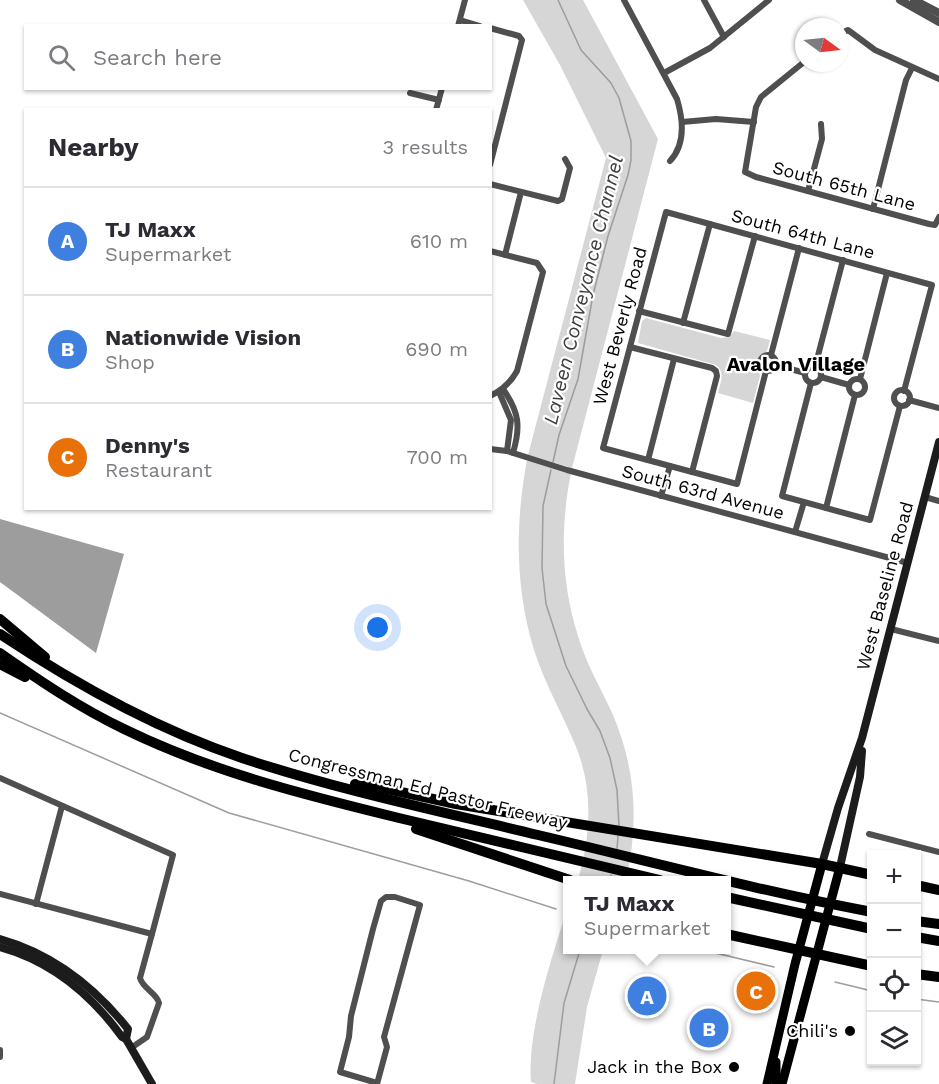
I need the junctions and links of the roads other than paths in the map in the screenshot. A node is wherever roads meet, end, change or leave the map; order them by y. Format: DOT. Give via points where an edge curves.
graph roads {
  1 [pos="465,0"];
  2 [pos="624,0"];
  3 [pos="704,0"];
  4 [pos="769,0"];
  5 [pos="900,0"];
  6 [pos="914,0"];
  7 [pos="939,14"];
  8 [pos="939,22"];
  9 [pos="459,23"];
  10 [pos="492,29"];
  11 [pos="849,31"];
  12 [pos="724,37"];
  13 [pos="912,68"];
  14 [pos="795,69"];
  15 [pos="664,74"];
  16 [pos="939,79"];
  17 [pos="442,90"];
  18 [pos="410,93"];
  19 [pos="439,100"];
  20 [pos="437,108"];
  21 [pos="682,122"];
  22 [pos="754,122"];
  23 [pos="821,124"];
  24 [pos="492,157"];
  25 [pos="565,159"];
  26 [pos="670,161"];
  27 [pos="492,185"];
  28 [pos="808,191"];
  29 [pos="521,192"];
  30 [pos="873,209"];
  31 [pos="666,212"];
  32 [pos="939,217"];
  33 [pos="710,224"];
  34 [pos="754,236"];
  35 [pos="799,248"];
  36 [pos="492,252"];
  37 [pos="505,255"];
  38 [pos="843,260"];
  39 [pos="887,273"];
  40 [pos="639,311"];
  41 [pos="683,323"];
  42 [pos="630,346"];
  43 [pos="771,355"];
  44 [pos="674,358"];
  45 [pos="776,365"];
  46 [pos="815,367"];
  47 [pos="766,371"];
  48 [pos="805,373"];
  49 [pos="821,377"];
  50 [pos="860,379"];
  51 [pos="811,383"];
  52 [pos="849,385"];
  53 [pos="501,391"];
  54 [pos="904,391"];
  55 [pos="492,395"];
  56 [pos="855,395"];
  57 [pos="909,400"];
  58 [pos="900,406"];
  59 [pos="939,408"];
  60 [pos="939,442"];
  61 [pos="492,449"];
  62 [pos="510,452"];
  63 [pos="648,460"];
  64 [pos="670,466"];
  65 [pos="692,472"];
  66 [pos="661,496"];
  67 [pos="925,497"];
  68 [pos="939,501"];
  69 [pos="804,502"];
  70 [pos="826,508"];
  71 [pos="795,532"];
  72 [pos="908,563"];
  73 [pos="0,620"];
  74 [pos="891,629"];
  75 [pos="0,633"];
  76 [pos="939,641"];
  77 [pos="0,653"];
  78 [pos="0,664"];
  79 [pos="61,672"];
  80 [pos="60,695"];
  81 [pos="862,738"];
  82 [pos="0,778"];
  83 [pos="327,783"];
  84 [pos="324,800"];
  85 [pos="62,806"];
  86 [pos="869,834"];
  87 [pos="939,852"];
  88 [pos="822,864"];
  89 [pos="840,867"];
  90 [pos="867,873"];
  91 [pos="642,876"];
  92 [pos="710,876"];
  93 [pos="563,878"];
  94 [pos="731,881"];
  95 [pos="921,886"];
  96 [pos="939,890"];
  97 [pos="0,894"];
  98 [pos="731,898"];
  99 [pos="36,904"];
  100 [pos="867,911"];
  101 [pos="921,922"];
  102 [pos="939,924"];
  103 [pos="867,928"];
  104 [pos="152,934"];
  105 [pos="731,935"];
  106 [pos="0,939"];
  107 [pos="921,939"];
  108 [pos="939,941"];
  109 [pos="0,947"];
  110 [pos="798,950"];
  111 [pos="817,954"];
  112 [pos="867,965"];
  113 [pos="921,975"];
  114 [pos="939,977"];
  115 [pos="126,1039"];
  116 [pos="131,1048"];
  117 [pos="0,1050"];
  118 [pos="775,1050"];
  119 [pos="0,1057"];
  120 [pos="377,1083"];
  121 [pos="152,1084"];
  122 [pos="767,1084"];
  123 [pos="776,1084"];
  124 [pos="782,1084"];
  1 -- 9 [label="street"];
  2 -- 15 [label="street"];
  3 -- 12 [label="street"];
  4 -- 12 [label="street"];
  5 -- 8 [label="street"];
  6 -- 7 [label="street"];
  10 -- 24 [label="street" via="522,40"];
  11 -- 13 [label="street" via="875,50"];
  12 -- 15 [label="street"];
  13 -- 16 [label="street"];
  13 -- 30 [label="street"];
  14 -- 22 [label="street" via="761,97"];
  15 -- 21 [label="street" via="677,99"];
  17 -- 19 [label="street"];
  18 -- 19 [label="street"];
  19 -- 20 [label="street"];
  21 -- 22 [label="street"];
  21 -- 26 [label="street" via="677,154"];
  22 -- 28 [label="street, South 65th Lane" via="746,172"];
  23 -- 28 [label="street" via="822,139"];
  25 -- 29 [label="street" via="570,168 562,199"];
  27 -- 29 [label="street"];
  28 -- 30 [label="street, South 65th Lane"];
  29 -- 37 [label="street"];
  30 -- 32 [label="street, South 65th Lane" via="935,225"];
  31 -- 33 [label="street, South 64th Lane"];
  31 -- 40 [label="street, West Beverly Road"];
  33 -- 34 [label="street, South 64th Lane"];
  33 -- 41 [label="street"];
  34 -- 35 [label="street, South 64th Lane"];
  34 -- 41 [label="street" via="728,334"];
  35 -- 38 [label="street, South 64th Lane"];
  35 -- 43 [label="street"];
  36 -- 37 [label="street"];
  37 -- 53 [label="street" via="537,262 543,272 518,370"];
  38 -- 39 [label="street, South 64th Lane"];
  38 -- 46 [label="street"];
  39 -- 50 [label="street"];
  39 -- 54 [label="street, South 64th Lane" via="932,285"];
  40 -- 41 [label="street"];
  40 -- 42 [label="street, West Beverly Road"];
  42 -- 44 [label="street"];
  42 -- 63 [label="street, West Beverly Road" via="603,448"];
  43 -- 45 [label="street"];
  43 -- 47 [label="street" via="761,360"];
  44 -- 63 [label="street"];
  44 -- 65 [label="street" via="712,368 717,376"];
  45 -- 47 [label="street" via="774,370"];
  45 -- 48 [label="street"];
  46 -- 48 [label="street"];
  46 -- 49 [label="street"];
  47 -- 65 [label="street" via="737,484"];
  48 -- 51 [label="street"];
  49 -- 51 [label="street"];
  49 -- 52 [label="street"];
  50 -- 52 [label="street"];
  50 -- 56 [label="street" via="866,387"];
  51 -- 69 [label="street" via="782,496"];
  52 -- 56 [label="street"];
  53 -- 55 [label="street"];
  53 -- 62 [label="street" via="511,401 518,418 516,442"];
  54 -- 57 [label="street"];
  54 -- 58 [label="street" via="895,395"];
  56 -- 70 [label="street"];
  57 -- 58 [label="street"];
  57 -- 59 [label="street"];
  58 -- 70 [label="street" via="870,520"];
  60 -- 67 [label="main road, West Baseline Road"];
  61 -- 62 [label="street, South 63rd Avenue"];
  62 -- 66 [label="street, South 63rd Avenue"];
  63 -- 64 [label="street"];
  64 -- 65 [label="street"];
  64 -- 66 [label="street"];
  66 -- 71 [label="street, South 63rd Avenue"];
  67 -- 68 [label="street"];
  67 -- 72 [label="main road, West Baseline Road"];
  69 -- 70 [label="street"];
  69 -- 71 [label="street"];
  71 -- 72 [label="street, South 63rd Avenue"];
  72 -- 74 [label="main road, West Baseline Road"];
  73 -- 79 [label="highway"];
  74 -- 76 [label="street"];
  74 -- 81 [label="main road, West Baseline Road"];
  75 -- 79 [label="highway, Congressman Ed Pastor Freeway"];
  77 -- 80 [label="highway, Congressman Ed Pastor Freeway"];
  78 -- 80 [label="highway"];
  79 -- 83 [label="highway, Congressman Ed Pastor Freeway" via="144,717 205,744"];
  80 -- 84 [label="highway, Congressman Ed Pastor Freeway" via="171,751"];
  81 -- 88 [label="main road, West Baseline Road"];
  81 -- 89 [label="main road, West Baseline Road" via="860,777"];
  82 -- 85 [label="street"];
  83 -- 88 [label="highway" via="378,787 456,804"];
  83 -- 92 [label="highway, Congressman Ed Pastor Freeway"];
  84 -- 91 [label="highway, Congressman Ed Pastor Freeway"];
  84 -- 93 [label="highway"];
  85 -- 99 [label="street"];
  85 -- 104 [label="street" via="173,855"];
  86 -- 87 [label="street"];
  88 -- 89 [label="highway"];
  88 -- 110 [label="main road"];
  89 -- 90 [label="highway"];
  89 -- 111 [label="main road"];
  94 -- 100 [label="highway, Congressman Ed Pastor Freeway"];
  95 -- 96 [label="highway"];
  97 -- 99 [label="street"];
  98 -- 103 [label="highway"];
  99 -- 104 [label="street"];
  101 -- 102 [label="highway"];
  104 -- 116 [label="street" via="140,978 142,986 159,1000 147,1037"];
  105 -- 110 [label="highway"];
  106 -- 115 [label="main road" via="44,956 83,981 128,1029"];
  107 -- 108 [label="highway"];
  109 -- 115 [label="main road" via="33,959 76,986"];
  110 -- 111 [label="highway"];
  110 -- 118 [label="main road"];
  111 -- 112 [label="highway"];
  111 -- 124 [label="main road"];
  113 -- 114 [label="highway"];
  115 -- 116 [label="main road"];
  116 -- 121 [label="main road"];
  117 -- 119 [label="street"];
  118 -- 122 [label="main road"];
  118 -- 123 [label="main road"];
  120 -- 120 [label="street" via="387,1047 384,1036 420,905 395,897 381,901 340,1072"];
}
